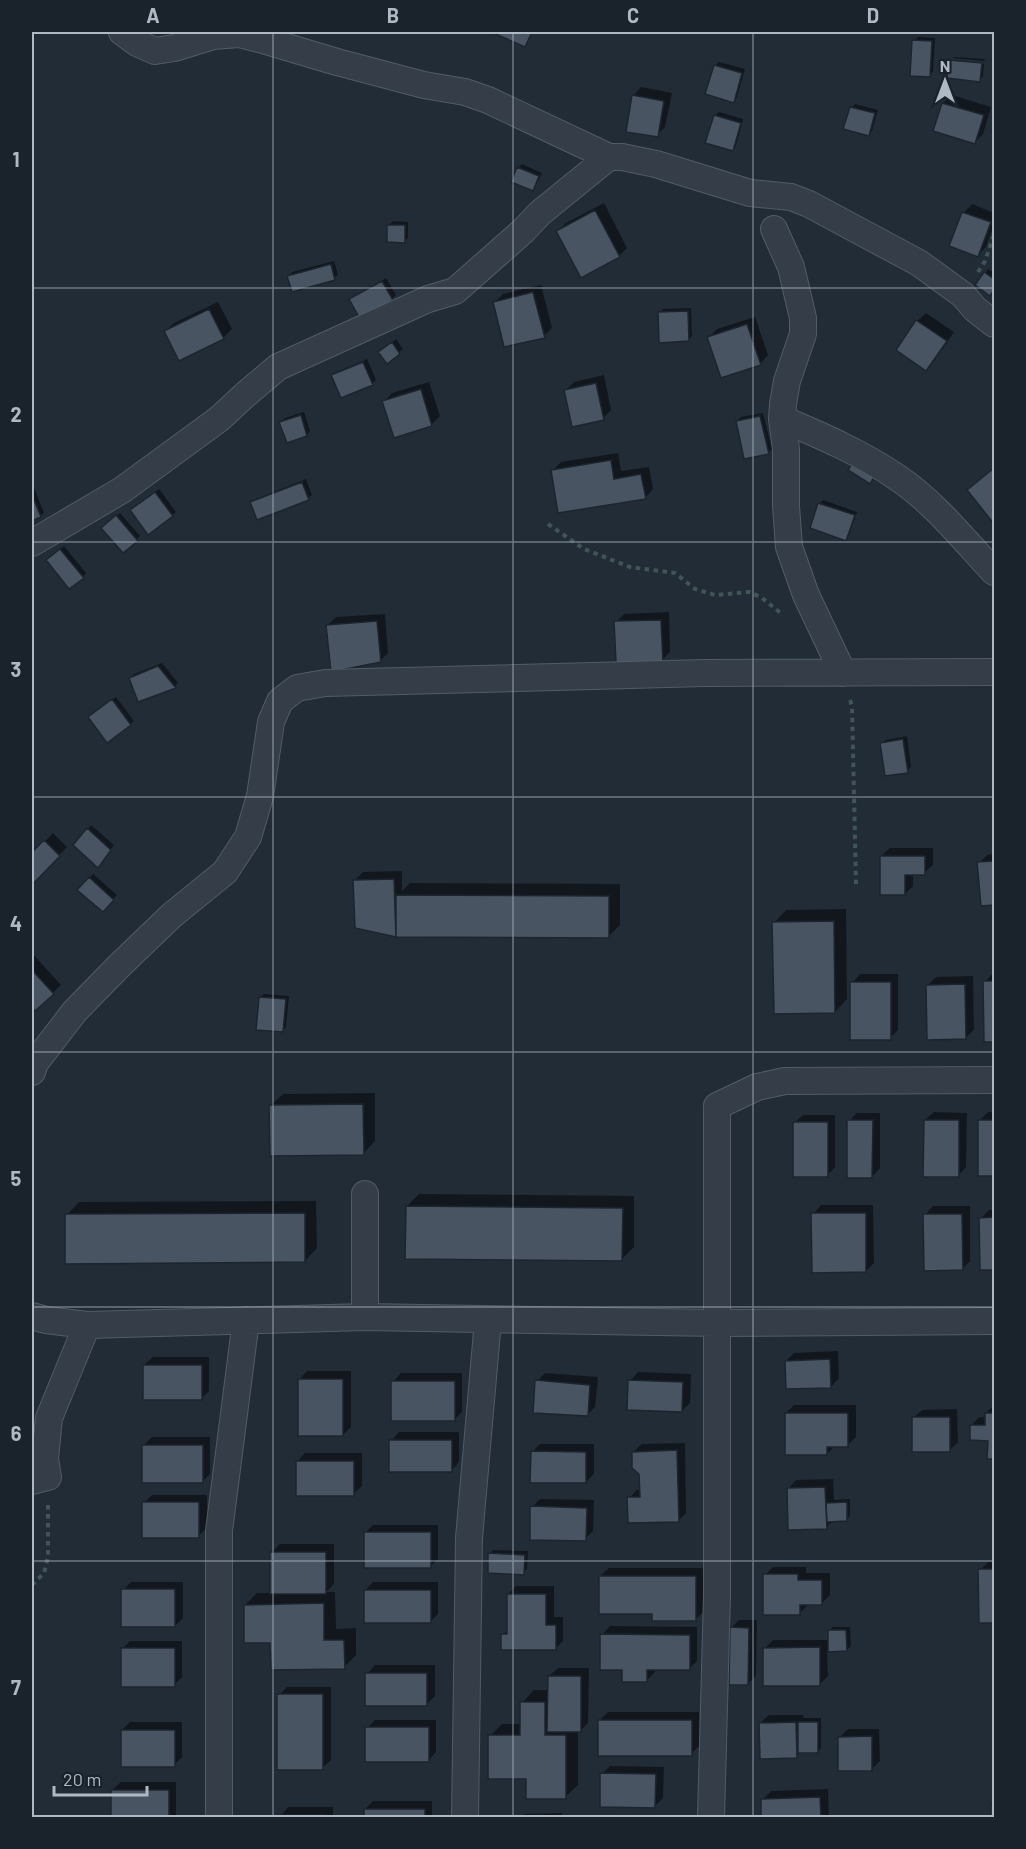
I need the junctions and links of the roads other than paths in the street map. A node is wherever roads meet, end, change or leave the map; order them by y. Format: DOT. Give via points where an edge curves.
graph roads {
  1 [pos="122,32"];
  2 [pos="609,157"];
  3 [pos="750,193"];
  4 [pos="809,204"];
  5 [pos="774,229"];
  6 [pos="994,324"];
  7 [pos="782,419"];
  8 [pos="32,543"];
  9 [pos="994,572"];
  10 [pos="994,672"];
  11 [pos="843,673"];
  12 [pos="32,1071"];
  13 [pos="994,1080"];
  14 [pos="365,1194"];
  15 [pos="32,1317"];
  16 [pos="365,1317"];
  17 [pos="246,1320"];
  18 [pos="488,1320"];
  19 [pos="994,1321"];
  20 [pos="717,1323"];
  21 [pos="87,1325"];
  22 [pos="40,1479"];
  23 [pos="219,1818"];
  24 [pos="465,1818"];
  25 [pos="711,1818"];
  1 -- 2 [label="street" via="155,51 213,36 239,34 263,40 424,85 465,92"];
  2 -- 3 [label="street" via="656,164"];
  2 -- 8 [label="street" via="540,213 455,291 428,299 278,367 219,419 122,490"];
  3 -- 4 [label="street" via="791,197"];
  3 -- 5 [label="street"];
  4 -- 5 [label="street"];
  4 -- 6 [label="street" via="919,263"];
  5 -- 7 [label="street" via="791,267 803,318 803,334 787,381"];
  7 -- 9 [label="street" via="836,442 898,478 934,508"];
  7 -- 11 [label="street" via="789,547"];
  10 -- 11 [label="street"];
  11 -- 12 [label="street" via="325,683 297,688 280,701 271,722 260,796 248,837 225,872 171,916 104,981 75,1011"];
  13 -- 20 [label="street" via="785,1081 757,1087 717,1106"];
  14 -- 16 [label="street"];
  15 -- 21 [label="street"];
  16 -- 17 [label="street"];
  16 -- 18 [label="street"];
  17 -- 21 [label="street"];
  17 -- 23 [label="street" via="219,1531"];
  18 -- 20 [label="street"];
  18 -- 24 [label="street" via="469,1538"];
  19 -- 20 [label="street"];
  20 -- 25 [label="street" via="717,1595"];
  21 -- 22 [label="street" via="49,1418"];
}
